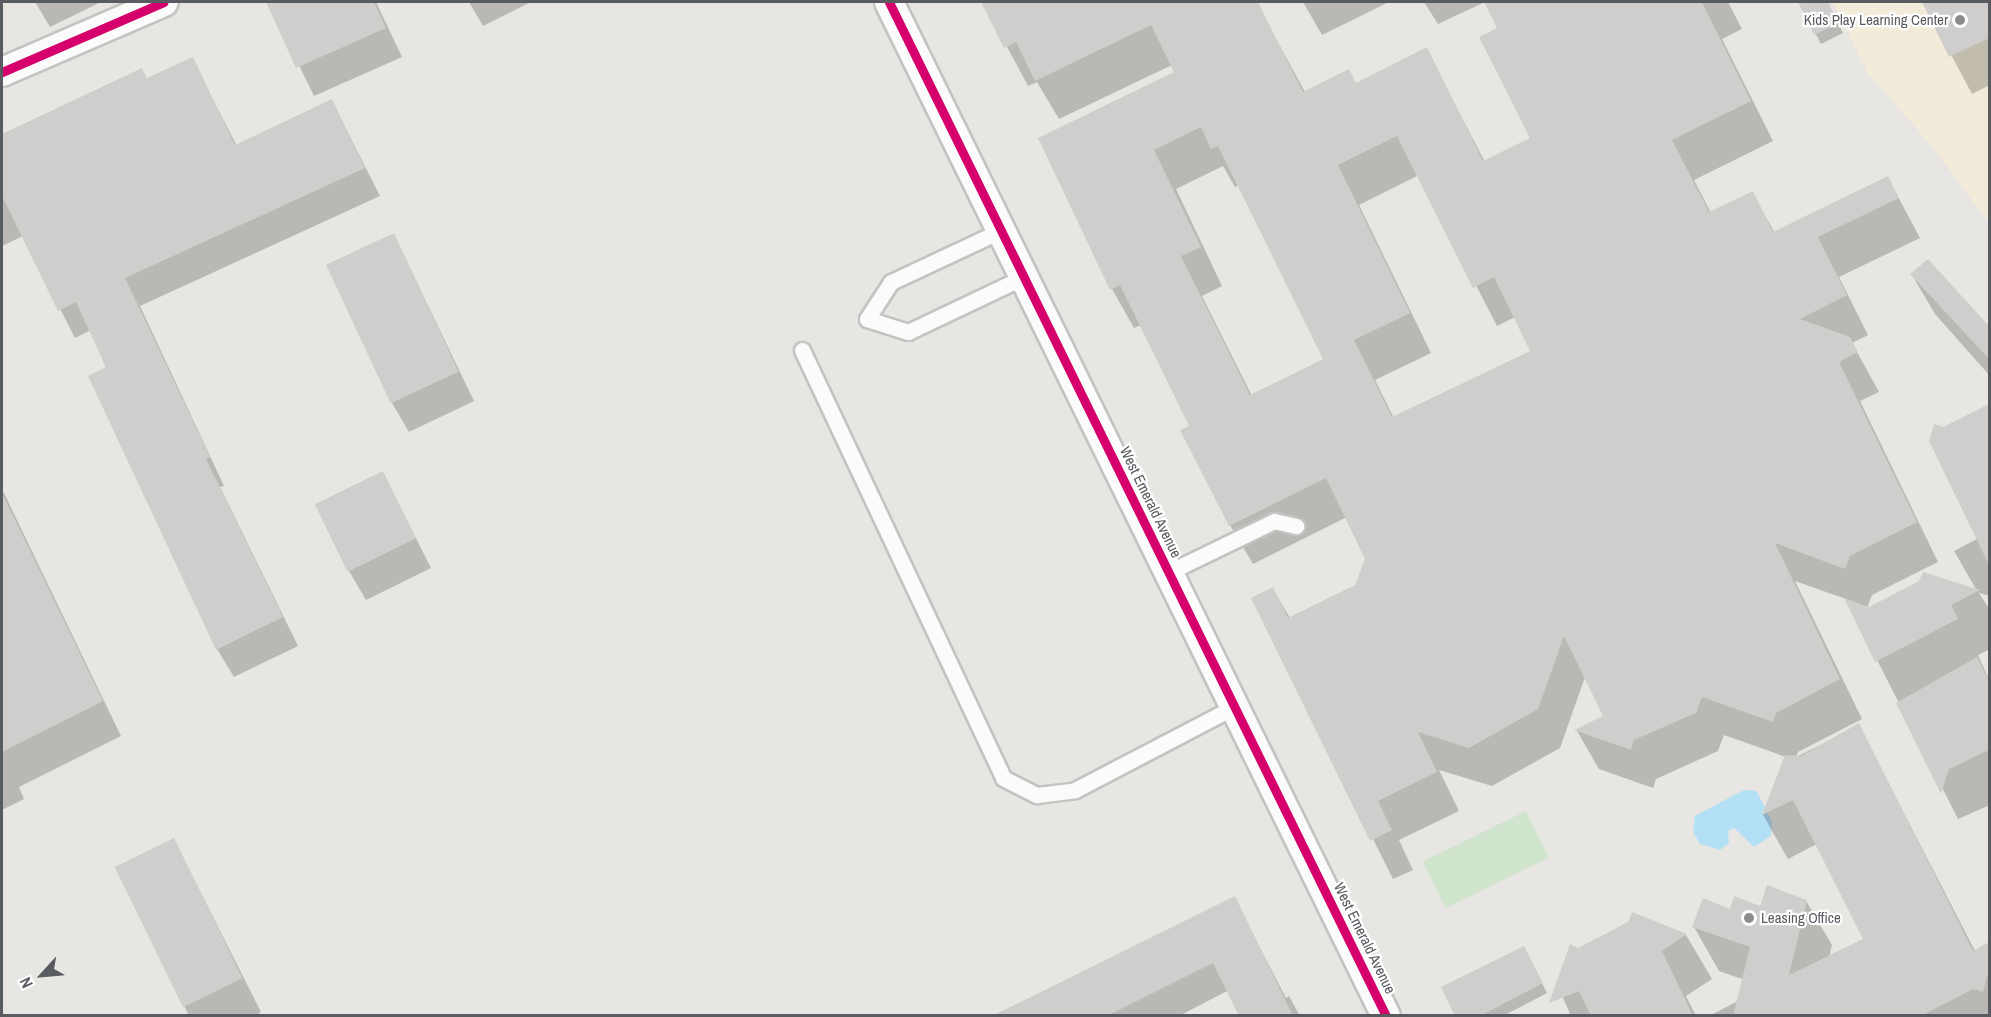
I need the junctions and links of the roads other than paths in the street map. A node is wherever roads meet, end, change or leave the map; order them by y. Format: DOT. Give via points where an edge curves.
graph roads {
  1 [pos="164,2"];
  2 [pos="889,2"];
  3 [pos="2,72"];
  4 [pos="1002,230"];
  5 [pos="1024,277"];
  6 [pos="802,350"];
  7 [pos="1296,526"];
  8 [pos="1168,572"];
  9 [pos="1234,707"];
  10 [pos="1386,1016"];
  1 -- 3 [label="street"];
  2 -- 4 [label="street, West Emerald Avenue"];
  4 -- 5 [label="street, West Emerald Avenue"];
  4 -- 5 [label="lane" via="891,282 867,320 908,332"];
  5 -- 8 [label="street, West Emerald Avenue"];
  6 -- 9 [label="lane" via="1003,778 1037,795 1075,790"];
  7 -- 8 [label="lane" via="1274,521"];
  8 -- 9 [label="street, West Emerald Avenue"];
  9 -- 10 [label="street, West Emerald Avenue"];
}
